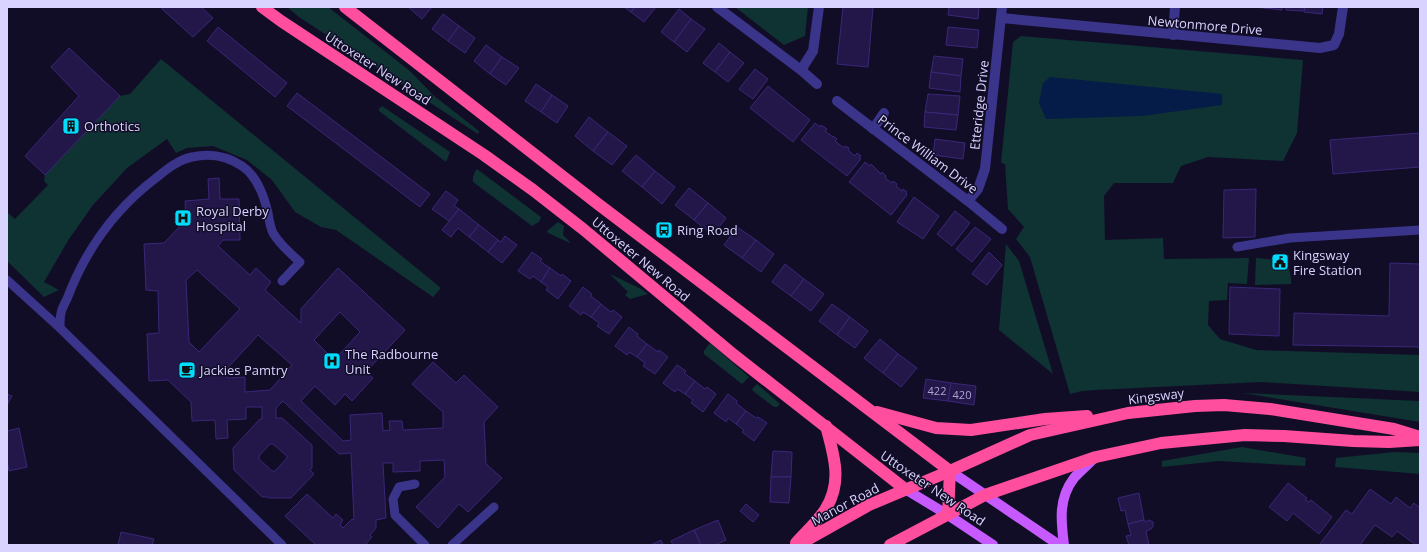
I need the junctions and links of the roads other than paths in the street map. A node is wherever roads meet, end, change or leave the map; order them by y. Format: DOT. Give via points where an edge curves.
graph roads {
  1 [pos="262,7"];
  2 [pos="345,7"];
  3 [pos="717,7"];
  4 [pos="819,7"];
  5 [pos="1002,7"];
  6 [pos="1175,7"];
  7 [pos="1343,7"];
  8 [pos="1001,18"];
  9 [pos="1172,35"];
  10 [pos="802,70"];
  11 [pos="817,84"];
  12 [pos="837,101"];
  13 [pos="884,113"];
  14 [pos="873,129"];
  15 [pos="968,201"];
  16 [pos="1002,229"];
  17 [pos="1420,230"];
  18 [pos="1237,247"];
  19 [pos="7,280"];
  20 [pos="282,281"];
  21 [pos="60,328"];
  22 [pos="870,410"];
  23 [pos="1128,413"];
  24 [pos="826,426"];
  25 [pos="1420,437"];
  26 [pos="1420,440"];
  27 [pos="1096,457"];
  28 [pos="950,471"];
  29 [pos="415,484"];
  30 [pos="905,489"];
  31 [pos="985,495"];
  32 [pos="494,507"];
  33 [pos="948,515"];
  34 [pos="282,545"];
  35 [pos="425,545"];
  36 [pos="452,545"];
  37 [pos="794,545"];
  38 [pos="798,545"];
  39 [pos="890,545"];
  40 [pos="993,545"];
  41 [pos="1060,545"];
  42 [pos="1064,545"];
  1 -- 24 [label="highway, Uttoxeter New Road" via="484,154 533,190 734,355"];
  2 -- 22 [label="highway, Uttoxeter New Road" via="598,204"];
  3 -- 10 [label="street"];
  4 -- 10 [label="street" via="813,51"];
  5 -- 8 [label="street, Etteridge Drive"];
  6 -- 9 [label="street"];
  7 -- 9 [label="street, Newtonmore Drive" via="1339,34 1334,45 1320,48"];
  8 -- 9 [label="street, Newtonmore Drive"];
  8 -- 15 [label="street, Etteridge Drive" via="985,169 978,189"];
  10 -- 11 [label="street"];
  12 -- 14 [label="street, Prince William Drive"];
  13 -- 14 [label="street"];
  14 -- 15 [label="street, Prince William Drive"];
  15 -- 16 [label="street, Prince William Drive"];
  17 -- 18 [label="lane" via="1290,238"];
  19 -- 21 [label="lane"];
  20 -- 21 [label="lane" via="300,262 282,245 273,232 262,193 253,178 242,166 228,159 212,155 191,157 178,162 151,182 111,221 85,260 73,284 61,313"];
  21 -- 34 [label="lane"];
  22 -- 23 [label="highway" via="936,428 972,430 1045,419"];
  22 -- 28 [label="highway, Uttoxeter New Road"];
  23 -- 25 [label="highway, Kingsway" via="1195,406 1270,408 1394,429"];
  23 -- 28 [label="highway, Kingsway" via="1030,435"];
  24 -- 30 [label="highway, Uttoxeter New Road"];
  24 -- 37 [label="highway" via="835,460 836,484 824,512"];
  26 -- 27 [label="highway" via="1389,442 1245,435 1161,443"];
  27 -- 31 [label="highway"];
  27 -- 42 [label="main road" via="1074,478 1064,497 1061,515"];
  28 -- 30 [label="highway, Kingsway"];
  28 -- 31 [label="main road, Uttoxeter New Road"];
  28 -- 33 [label="highway"];
  29 -- 35 [label="lane" via="399,487 393,499 395,515"];
  30 -- 33 [label="main road, Uttoxeter New Road"];
  30 -- 38 [label="highway, Manor Road" via="869,505"];
  31 -- 33 [label="highway"];
  31 -- 41 [label="main road, Uttoxeter New Road"];
  32 -- 36 [label="lane"];
  33 -- 39 [label="highway"];
  33 -- 40 [label="main road, Uttoxeter New Road"];
}
